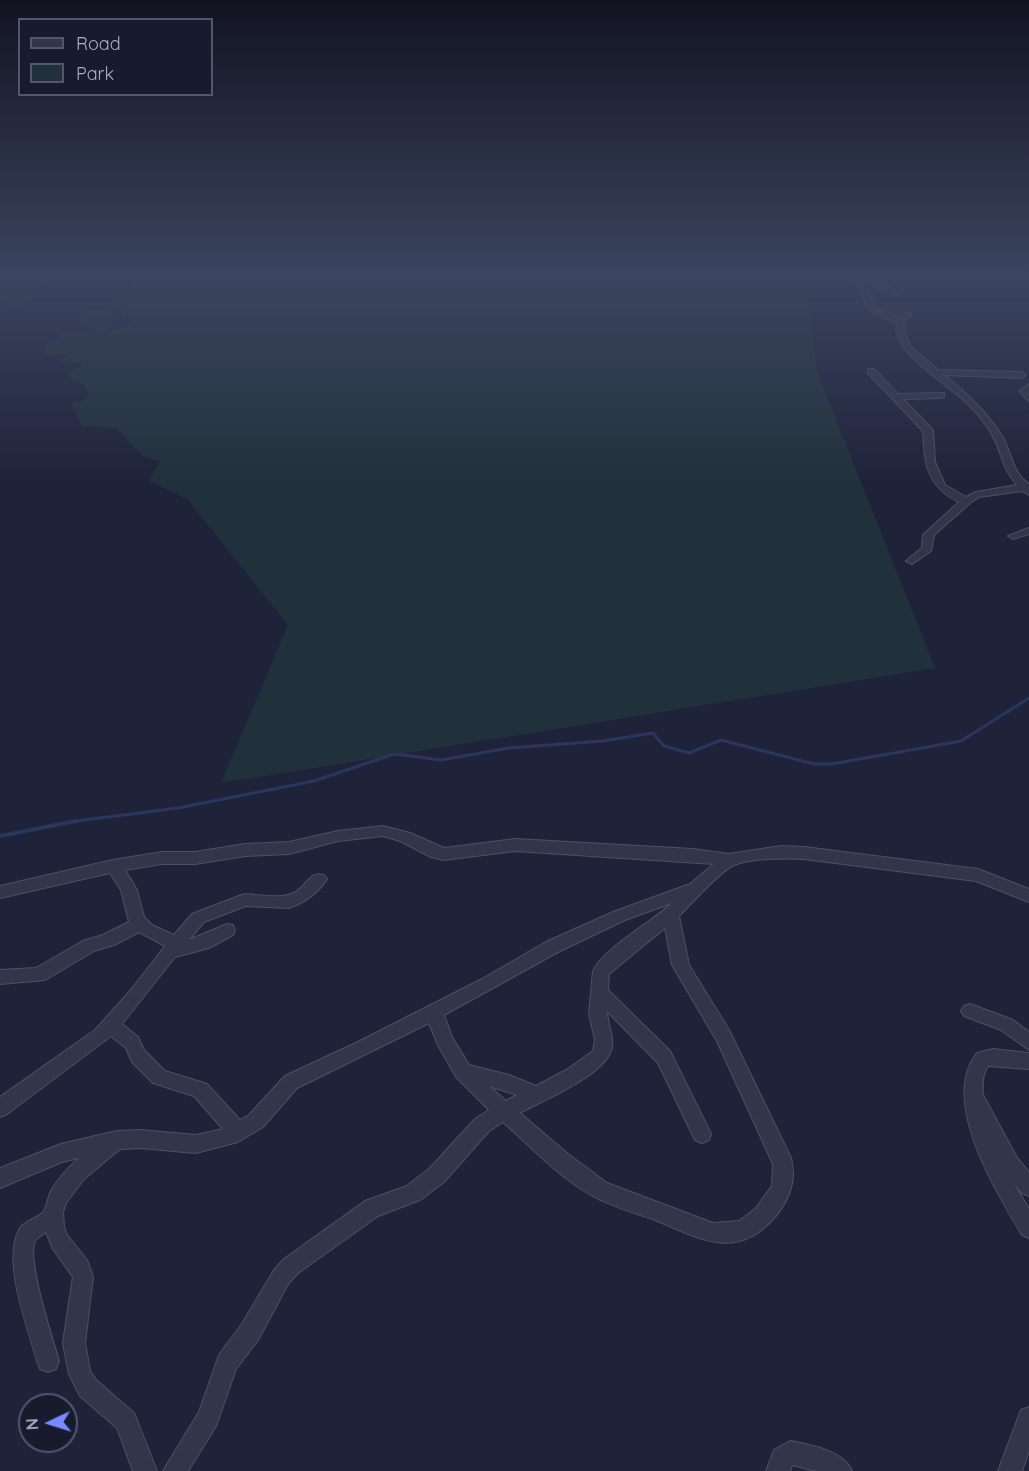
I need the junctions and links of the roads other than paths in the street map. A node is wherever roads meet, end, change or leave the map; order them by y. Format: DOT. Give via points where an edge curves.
graph roads {
  1 [pos="907,347"];
  2 [pos="871,370"];
  3 [pos="936,372"];
  4 [pos="1022,375"];
  5 [pos="1029,387"];
  6 [pos="941,395"];
  7 [pos="897,397"];
  8 [pos="1029,398"];
  9 [pos="1027,489"];
  10 [pos="966,501"];
  11 [pos="1029,531"];
  12 [pos="1013,536"];
  13 [pos="912,561"];
  14 [pos="729,860"];
  15 [pos="113,866"];
  16 [pos="319,879"];
  17 [pos="696,888"];
  18 [pos="0,892"];
  19 [pos="1029,896"];
  20 [pos="671,914"];
  21 [pos="140,924"];
  22 [pos="227,930"];
  23 [pos="172,949"];
  24 [pos="0,977"];
  25 [pos="601,994"];
  26 [pos="434,1011"];
  27 [pos="970,1011"];
  28 [pos="111,1025"];
  29 [pos="1029,1042"];
  30 [pos="1029,1061"];
  31 [pos="462,1071"];
  32 [pos="973,1089"];
  33 [pos="535,1094"];
  34 [pos="0,1108"];
  35 [pos="504,1110"];
  36 [pos="238,1132"];
  37 [pos="702,1134"];
  38 [pos="117,1140"];
  39 [pos="0,1178"];
  40 [pos="1029,1186"];
  41 [pos="52,1218"];
  42 [pos="1029,1228"];
  43 [pos="48,1361"];
  44 [pos="1029,1418"];
  45 [pos="145,1471"];
  46 [pos="175,1471"];
  47 [pos="778,1471"];
  48 [pos="840,1471"];
  49 [pos="1010,1471"];
  1 -- 3 [label="street"];
  2 -- 7 [label="street"];
  3 -- 4 [label="street"];
  3 -- 9 [label="street" via="984,417 999,439 1010,470"];
  5 -- 8 [label="street" via="1023,391"];
  6 -- 7 [label="street"];
  7 -- 10 [label="street" via="928,430 930,462 941,486"];
  9 -- 10 [label="street" via="995,490"];
  10 -- 13 [label="street" via="930,533 927,549"];
  11 -- 12 [label="street"];
  14 -- 15 [label="street" via="514,845 444,854 383,831 338,836 289,848"];
  14 -- 17 [label="street"];
  14 -- 19 [label="street" via="782,852 804,853 978,875"];
  15 -- 18 [label="street"];
  15 -- 21 [label="street" via="128,885 133,914"];
  16 -- 23 [label="street" via="289,902 245,900 198,918"];
  17 -- 20 [label="street"];
  17 -- 26 [label="street" via="619,916 552,947"];
  20 -- 25 [label="street" via="605,966 599,976"];
  20 -- 35 [label="street" via="676,954 684,973 707,1007 744,1079 784,1169 782,1186 765,1213 730,1235 713,1233 620,1198 601,1190 561,1161"];
  21 -- 23 [label="street" via="169,939"];
  21 -- 24 [label="street" via="89,946 39,975"];
  22 -- 23 [label="street" via="203,943"];
  23 -- 28 [label="street"];
  25 -- 33 [label="street" via="598,1014 603,1050 574,1075"];
  25 -- 37 [label="street" via="664,1057"];
  26 -- 31 [label="street" via="444,1040"];
  26 -- 36 [label="street" via="291,1082 256,1121"];
  27 -- 29 [label="street" via="1007,1025"];
  28 -- 34 [label="street"];
  28 -- 36 [label="street" via="132,1043 138,1056 159,1077 200,1090"];
  30 -- 32 [label="street" via="982,1059 975,1071"];
  31 -- 33 [label="street"];
  31 -- 35 [label="street"];
  32 -- 40 [label="street" via="1010,1165"];
  32 -- 42 [label="street" via="977,1126 984,1145"];
  33 -- 35 [label="street"];
  35 -- 46 [label="street" via="482,1125 437,1175 413,1193 372,1208 291,1266 227,1364 208,1418"];
  36 -- 38 [label="street" via="196,1144"];
  38 -- 39 [label="street" via="61,1153"];
  38 -- 41 [label="street" via="74,1176 59,1195"];
  41 -- 43 [label="street" via="30,1232 24,1241 26,1279"];
  41 -- 45 [label="street" via="54,1231 83,1277 74,1343 80,1374 88,1388 126,1421"];
  44 -- 49 [label="street"];
  47 -- 48 [label="street" via="782,1458 790,1453 814,1457"];
}
